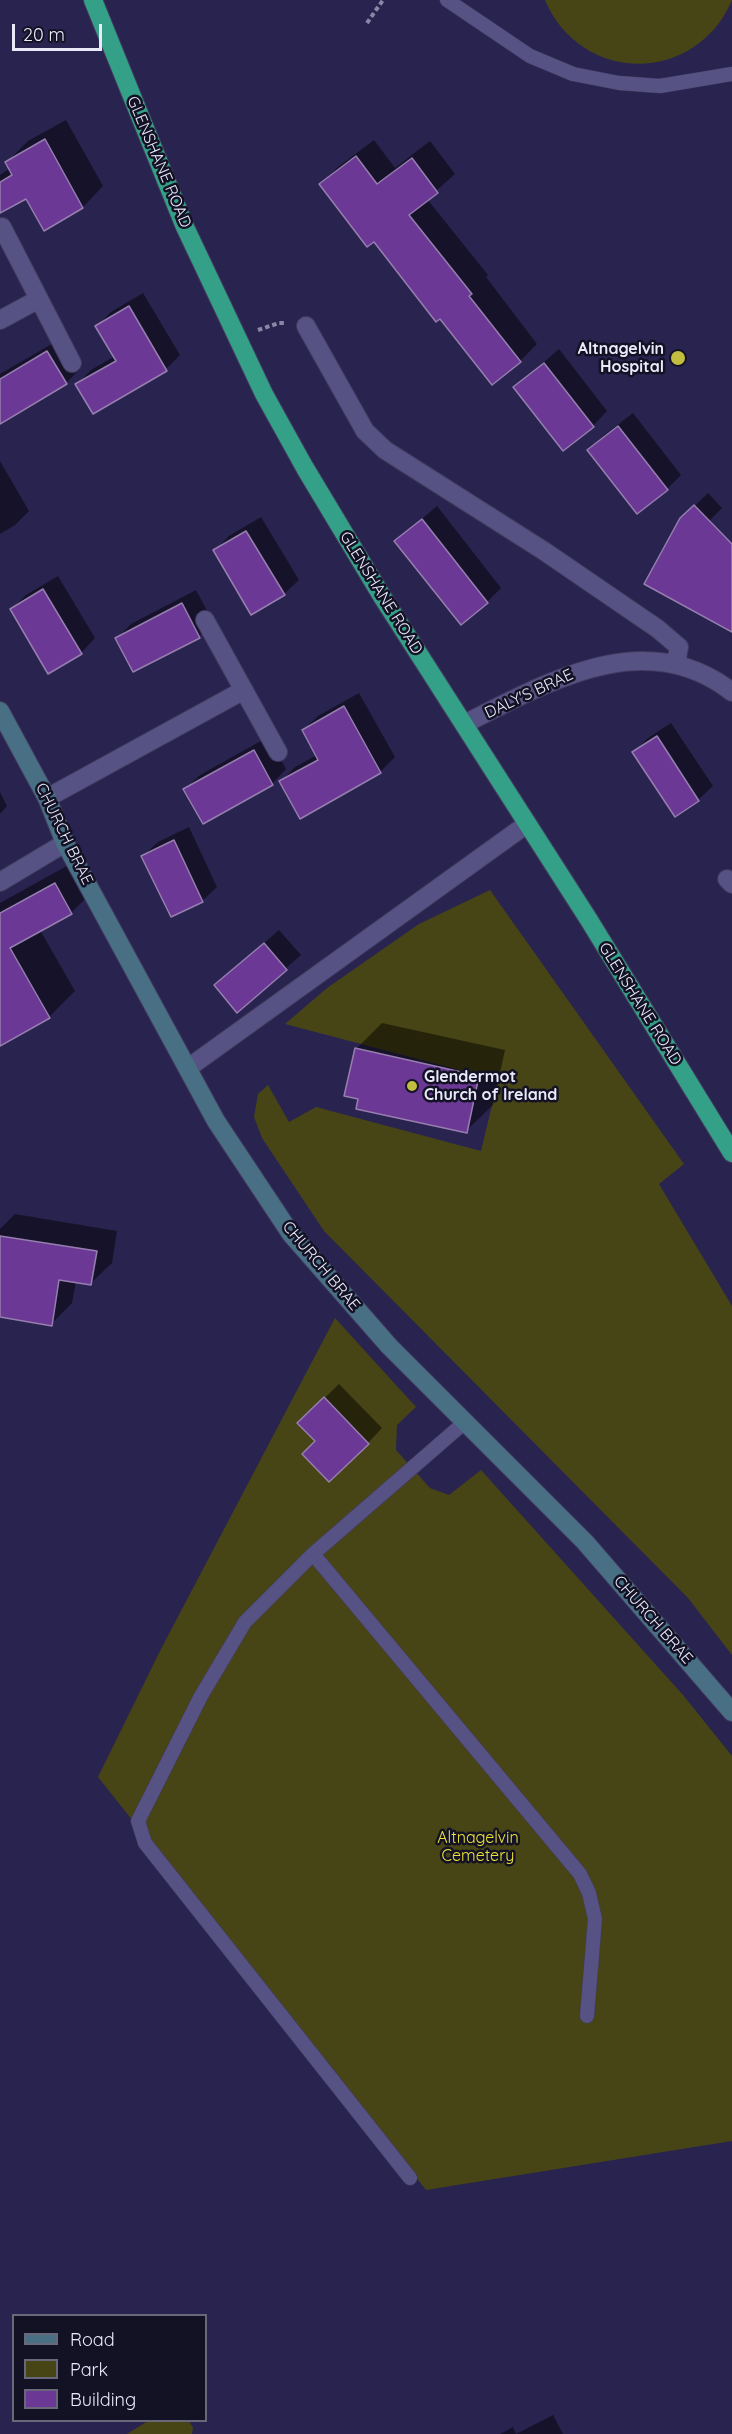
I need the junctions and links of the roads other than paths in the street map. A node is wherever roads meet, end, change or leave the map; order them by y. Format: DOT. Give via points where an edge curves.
graph roads {
  1 [pos="93,0"];
  2 [pos="447,0"];
  3 [pos="732,74"];
  4 [pos="2,226"];
  5 [pos="39,299"];
  6 [pos="0,320"];
  7 [pos="306,326"];
  8 [pos="72,363"];
  9 [pos="205,620"];
  10 [pos="676,663"];
  11 [pos="244,690"];
  12 [pos="732,692"];
  13 [pos="0,711"];
  14 [pos="464,724"];
  15 [pos="278,752"];
  16 [pos="47,798"];
  17 [pos="527,824"];
  18 [pos="64,843"];
  19 [pos="0,882"];
  20 [pos="188,1068"];
  21 [pos="732,1153"];
  22 [pos="465,1422"];
  23 [pos="313,1554"];
  24 [pos="732,1712"];
  25 [pos="587,2016"];
  26 [pos="410,2178"];
  1 -- 14 [label="highway, GLENSHANE ROAD" via="185,227 264,394 383,598"];
  2 -- 3 [label="lane" via="530,56 573,74 620,84 660,86"];
  4 -- 5 [label="street"];
  5 -- 6 [label="street"];
  5 -- 8 [label="street"];
  7 -- 10 [label="street" via="365,431 385,450 658,629 679,647"];
  9 -- 11 [label="street"];
  10 -- 12 [label="street, DALY'S BRAE"];
  10 -- 14 [label="street, DALY'S BRAE" via="635,661 584,669"];
  11 -- 15 [label="street"];
  11 -- 16 [label="street"];
  13 -- 16 [label="main road, CHURCH BRAE"];
  14 -- 17 [label="highway, GLENSHANE ROAD"];
  16 -- 18 [label="main road, CHURCH BRAE"];
  17 -- 20 [label="street"];
  17 -- 21 [label="highway, GLENSHANE ROAD"];
  18 -- 19 [label="street"];
  18 -- 20 [label="main road, CHURCH BRAE"];
  20 -- 22 [label="main road, CHURCH BRAE" via="216,1121 291,1234 388,1346"];
  22 -- 23 [label="lane"];
  22 -- 24 [label="main road, CHURCH BRAE" via="585,1542"];
  23 -- 25 [label="lane" via="580,1874 595,1919"];
  23 -- 26 [label="lane" via="245,1622 201,1696 138,1821 145,1843"];
}
